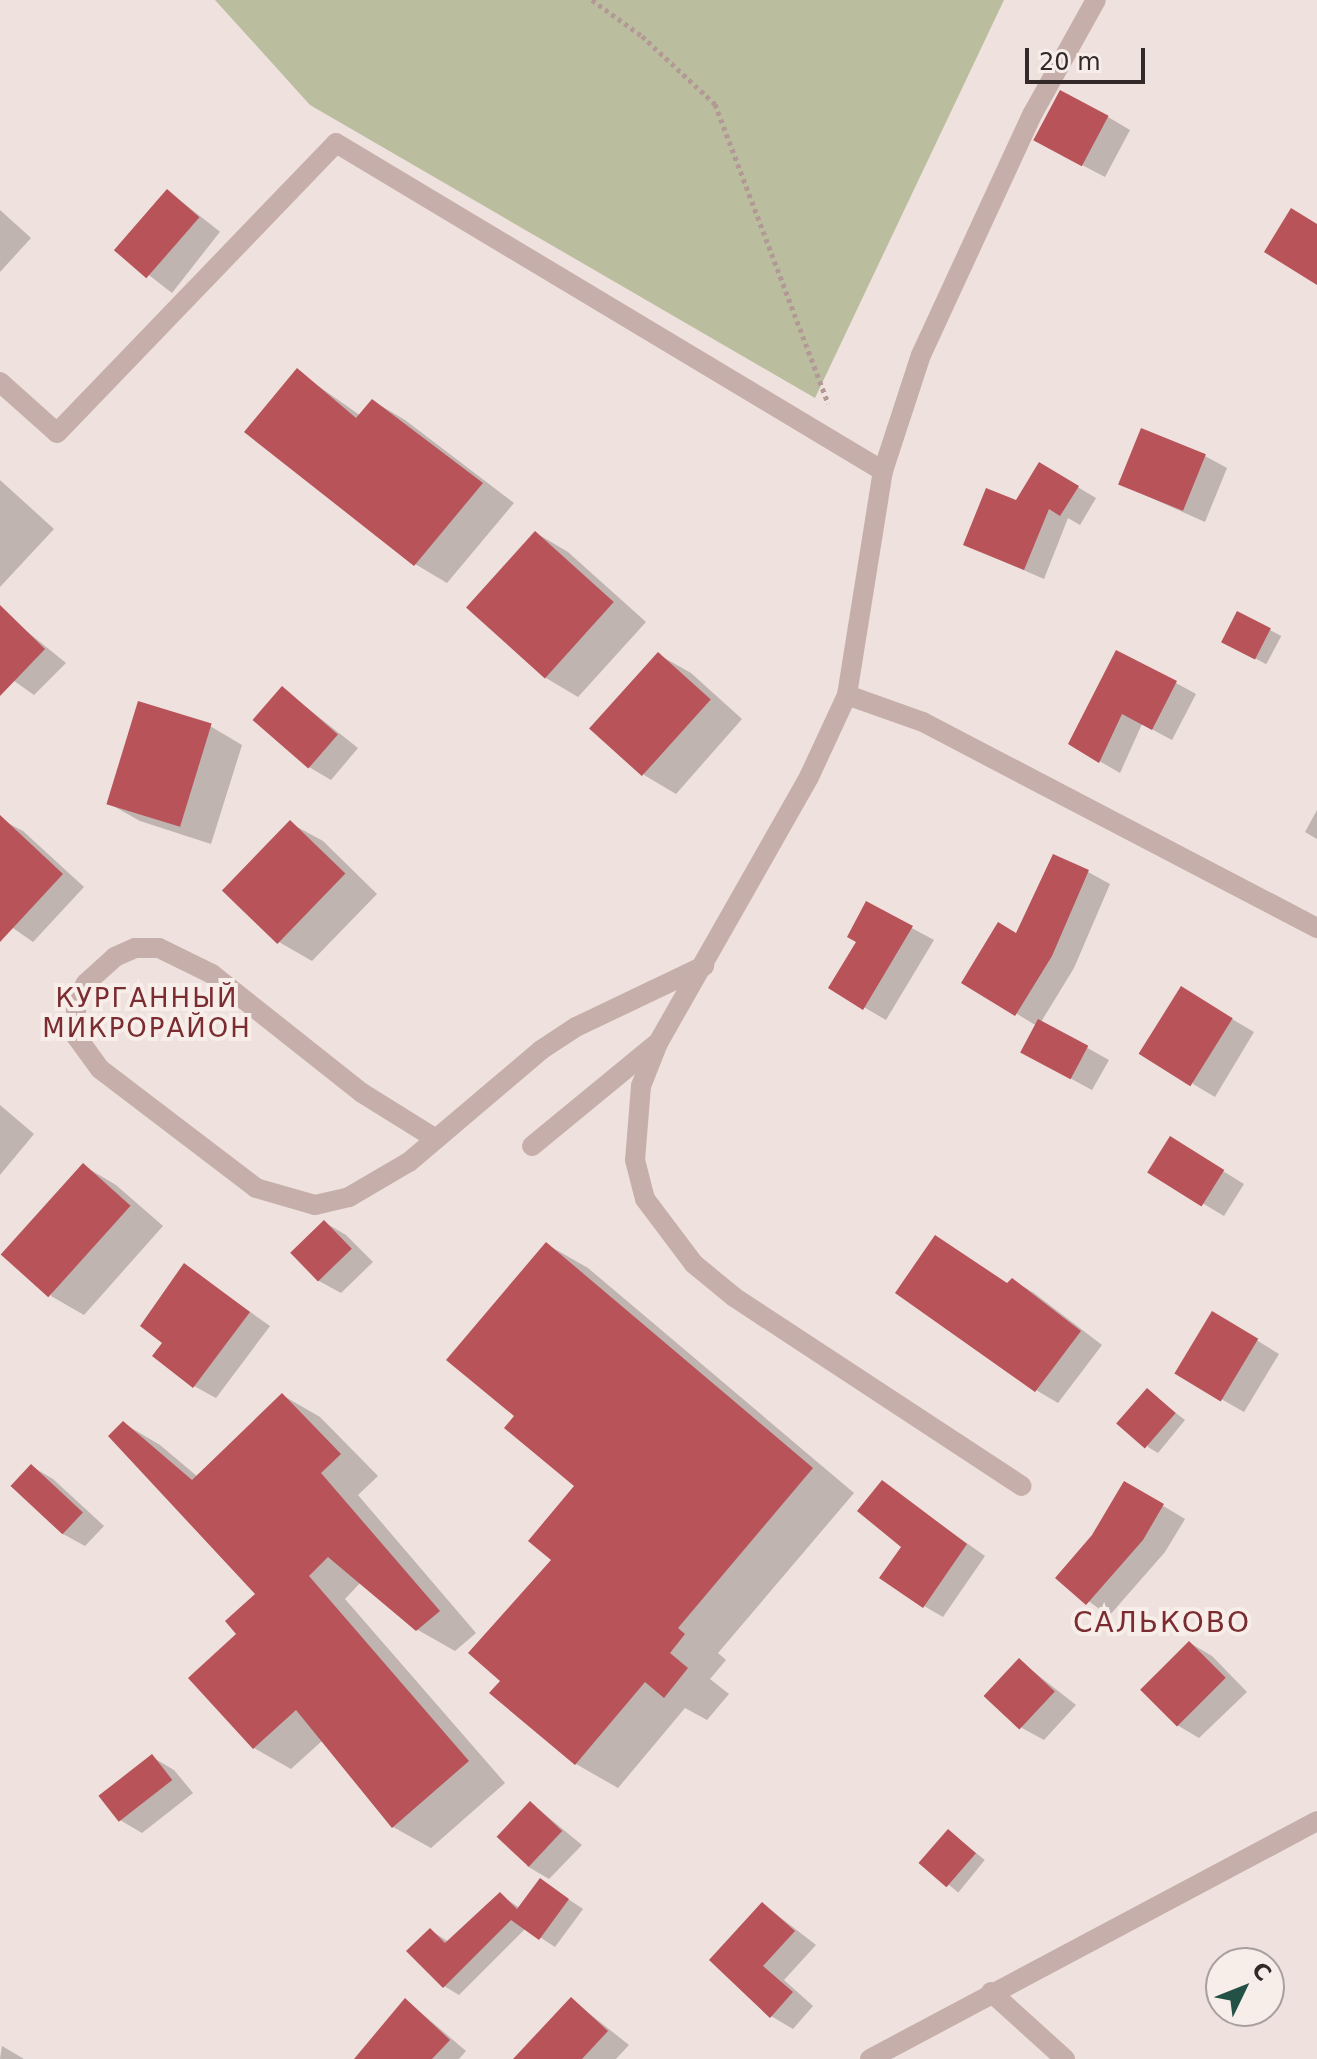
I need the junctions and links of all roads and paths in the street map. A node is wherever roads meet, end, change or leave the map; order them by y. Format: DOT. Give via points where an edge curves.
graph roads {
  1 [pos="592,0"];
  2 [pos="1096,0"];
  3 [pos="0,382"];
  4 [pos="846,448"];
  5 [pos="883,471"];
  6 [pos="847,695"];
  7 [pos="1317,928"];
  8 [pos="704,966"];
  9 [pos="658,1043"];
  10 [pos="436,1139"];
  11 [pos="532,1146"];
  12 [pos="1022,1486"];
  13 [pos="1317,1821"];
  14 [pos="991,1992"];
  15 [pos="870,2059"];
  16 [pos="1065,2059"];
  1 -- 4 [label="path" via="642,36 715,104"];
  2 -- 5 [label="street" via="1033,113 963,260 921,355"];
  3 -- 4 [label="street" via="57,433 336,143"];
  4 -- 5 [label="street"];
  5 -- 6 [label="street"];
  6 -- 7 [label="street" via="923,722"];
  6 -- 8 [label="street" via="809,777"];
  8 -- 9 [label="street"];
  8 -- 10 [label="street" via="565,1035"];
  9 -- 11 [label="street"];
  9 -- 12 [label="street" via="641,1086 635,1160 645,1199 694,1264 734,1297"];
  10 -- 10 [label="street" via="362,1093 212,974 172,953 135,948 115,957 86,983 76,1001 76,1036 100,1069 220,1164 286,1199 315,1205 349,1197"];
  13 -- 14 [label="street"];
  14 -- 15 [label="street"];
  14 -- 16 [label="street"];
}
